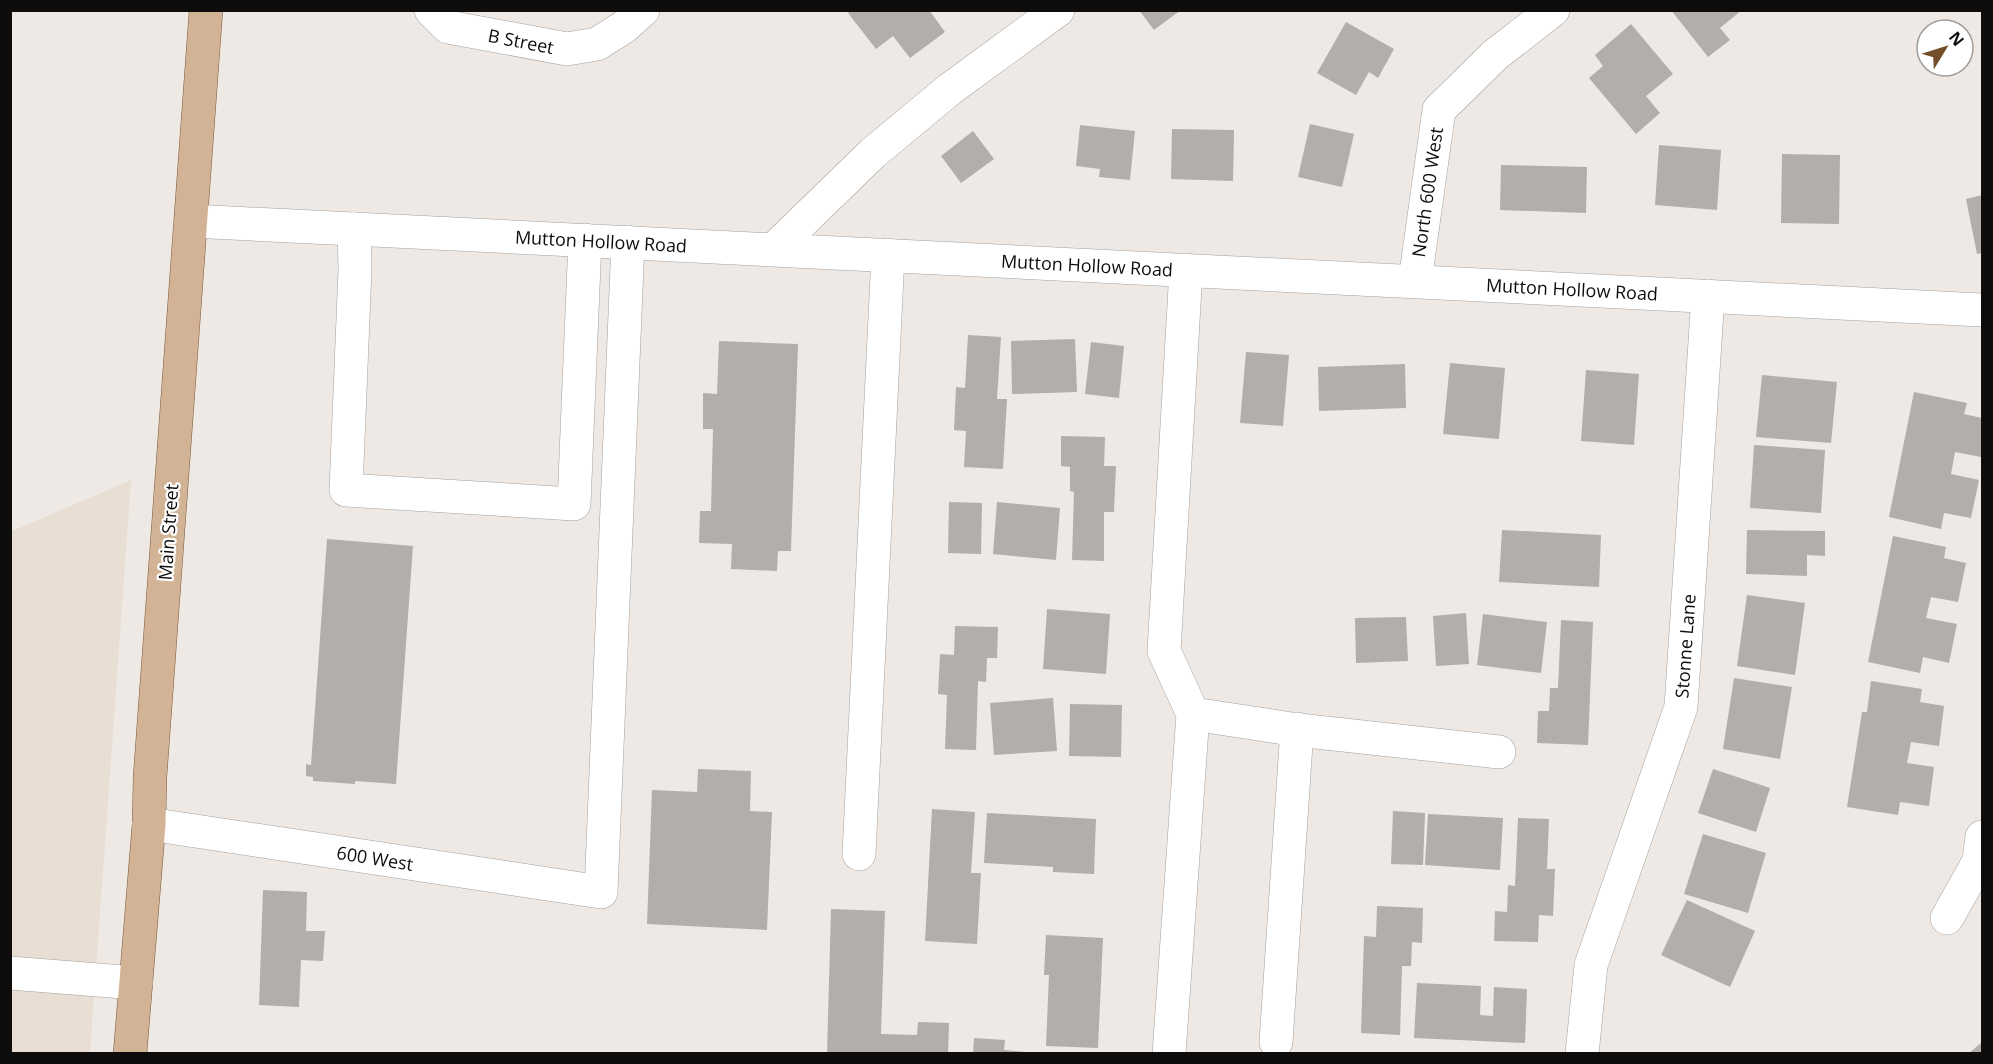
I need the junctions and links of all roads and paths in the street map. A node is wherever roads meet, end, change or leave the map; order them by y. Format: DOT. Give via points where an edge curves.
graph roads {
  1 [pos="206,10"];
  2 [pos="431,10"];
  3 [pos="643,10"];
  4 [pos="1058,10"];
  5 [pos="1553,10"];
  6 [pos="190,221"];
  7 [pos="354,229"];
  8 [pos="585,240"];
  9 [pos="628,242"];
  10 [pos="774,249"];
  11 [pos="888,255"];
  12 [pos="1186,270"];
  13 [pos="1414,281"];
  14 [pos="1708,296"];
  15 [pos="1983,310"];
  16 [pos="1193,714"];
  17 [pos="1298,729"];
  18 [pos="1500,752"];
  19 [pos="149,824"];
  20 [pos="1983,837"];
  21 [pos="859,854"];
  22 [pos="1947,918"];
  23 [pos="10,973"];
  24 [pos="136,983"];
  25 [pos="1276,1042"];
  26 [pos="130,1053"];
  27 [pos="1169,1053"];
  28 [pos="1582,1053"];
  1 -- 6 [label="main road, Main Street"];
  2 -- 3 [label="street, B Street" via="448,27 567,49 597,44"];
  4 -- 10 [label="street" via="950,88 873,153"];
  5 -- 13 [label="street, North 600 West" via="1495,55 1439,110"];
  6 -- 7 [label="street, Mutton Hollow Road"];
  6 -- 19 [label="main road, Main Street"];
  7 -- 8 [label="street, Mutton Hollow Road"];
  7 -- 8 [label="street" via="346,490 574,504"];
  8 -- 9 [label="street, Mutton Hollow Road"];
  9 -- 10 [label="street, Mutton Hollow Road"];
  9 -- 19 [label="street, 600 West" via="601,892"];
  10 -- 11 [label="street, Mutton Hollow Road"];
  11 -- 12 [label="street, Mutton Hollow Road"];
  11 -- 21 [label="street"];
  12 -- 13 [label="street, Mutton Hollow Road"];
  12 -- 16 [label="street" via="1164,651"];
  13 -- 14 [label="street, Mutton Hollow Road"];
  14 -- 15 [label="street, Mutton Hollow Road"];
  14 -- 28 [label="street, Stonne Lane" via="1681,707 1592,965"];
  16 -- 17 [label="street"];
  16 -- 27 [label="street"];
  17 -- 18 [label="street"];
  17 -- 25 [label="street"];
  19 -- 24 [label="main road, Main Street"];
  20 -- 22 [label="street" via="1979,861"];
  23 -- 24 [label="street"];
  24 -- 26 [label="main road, Main Street"];
}
